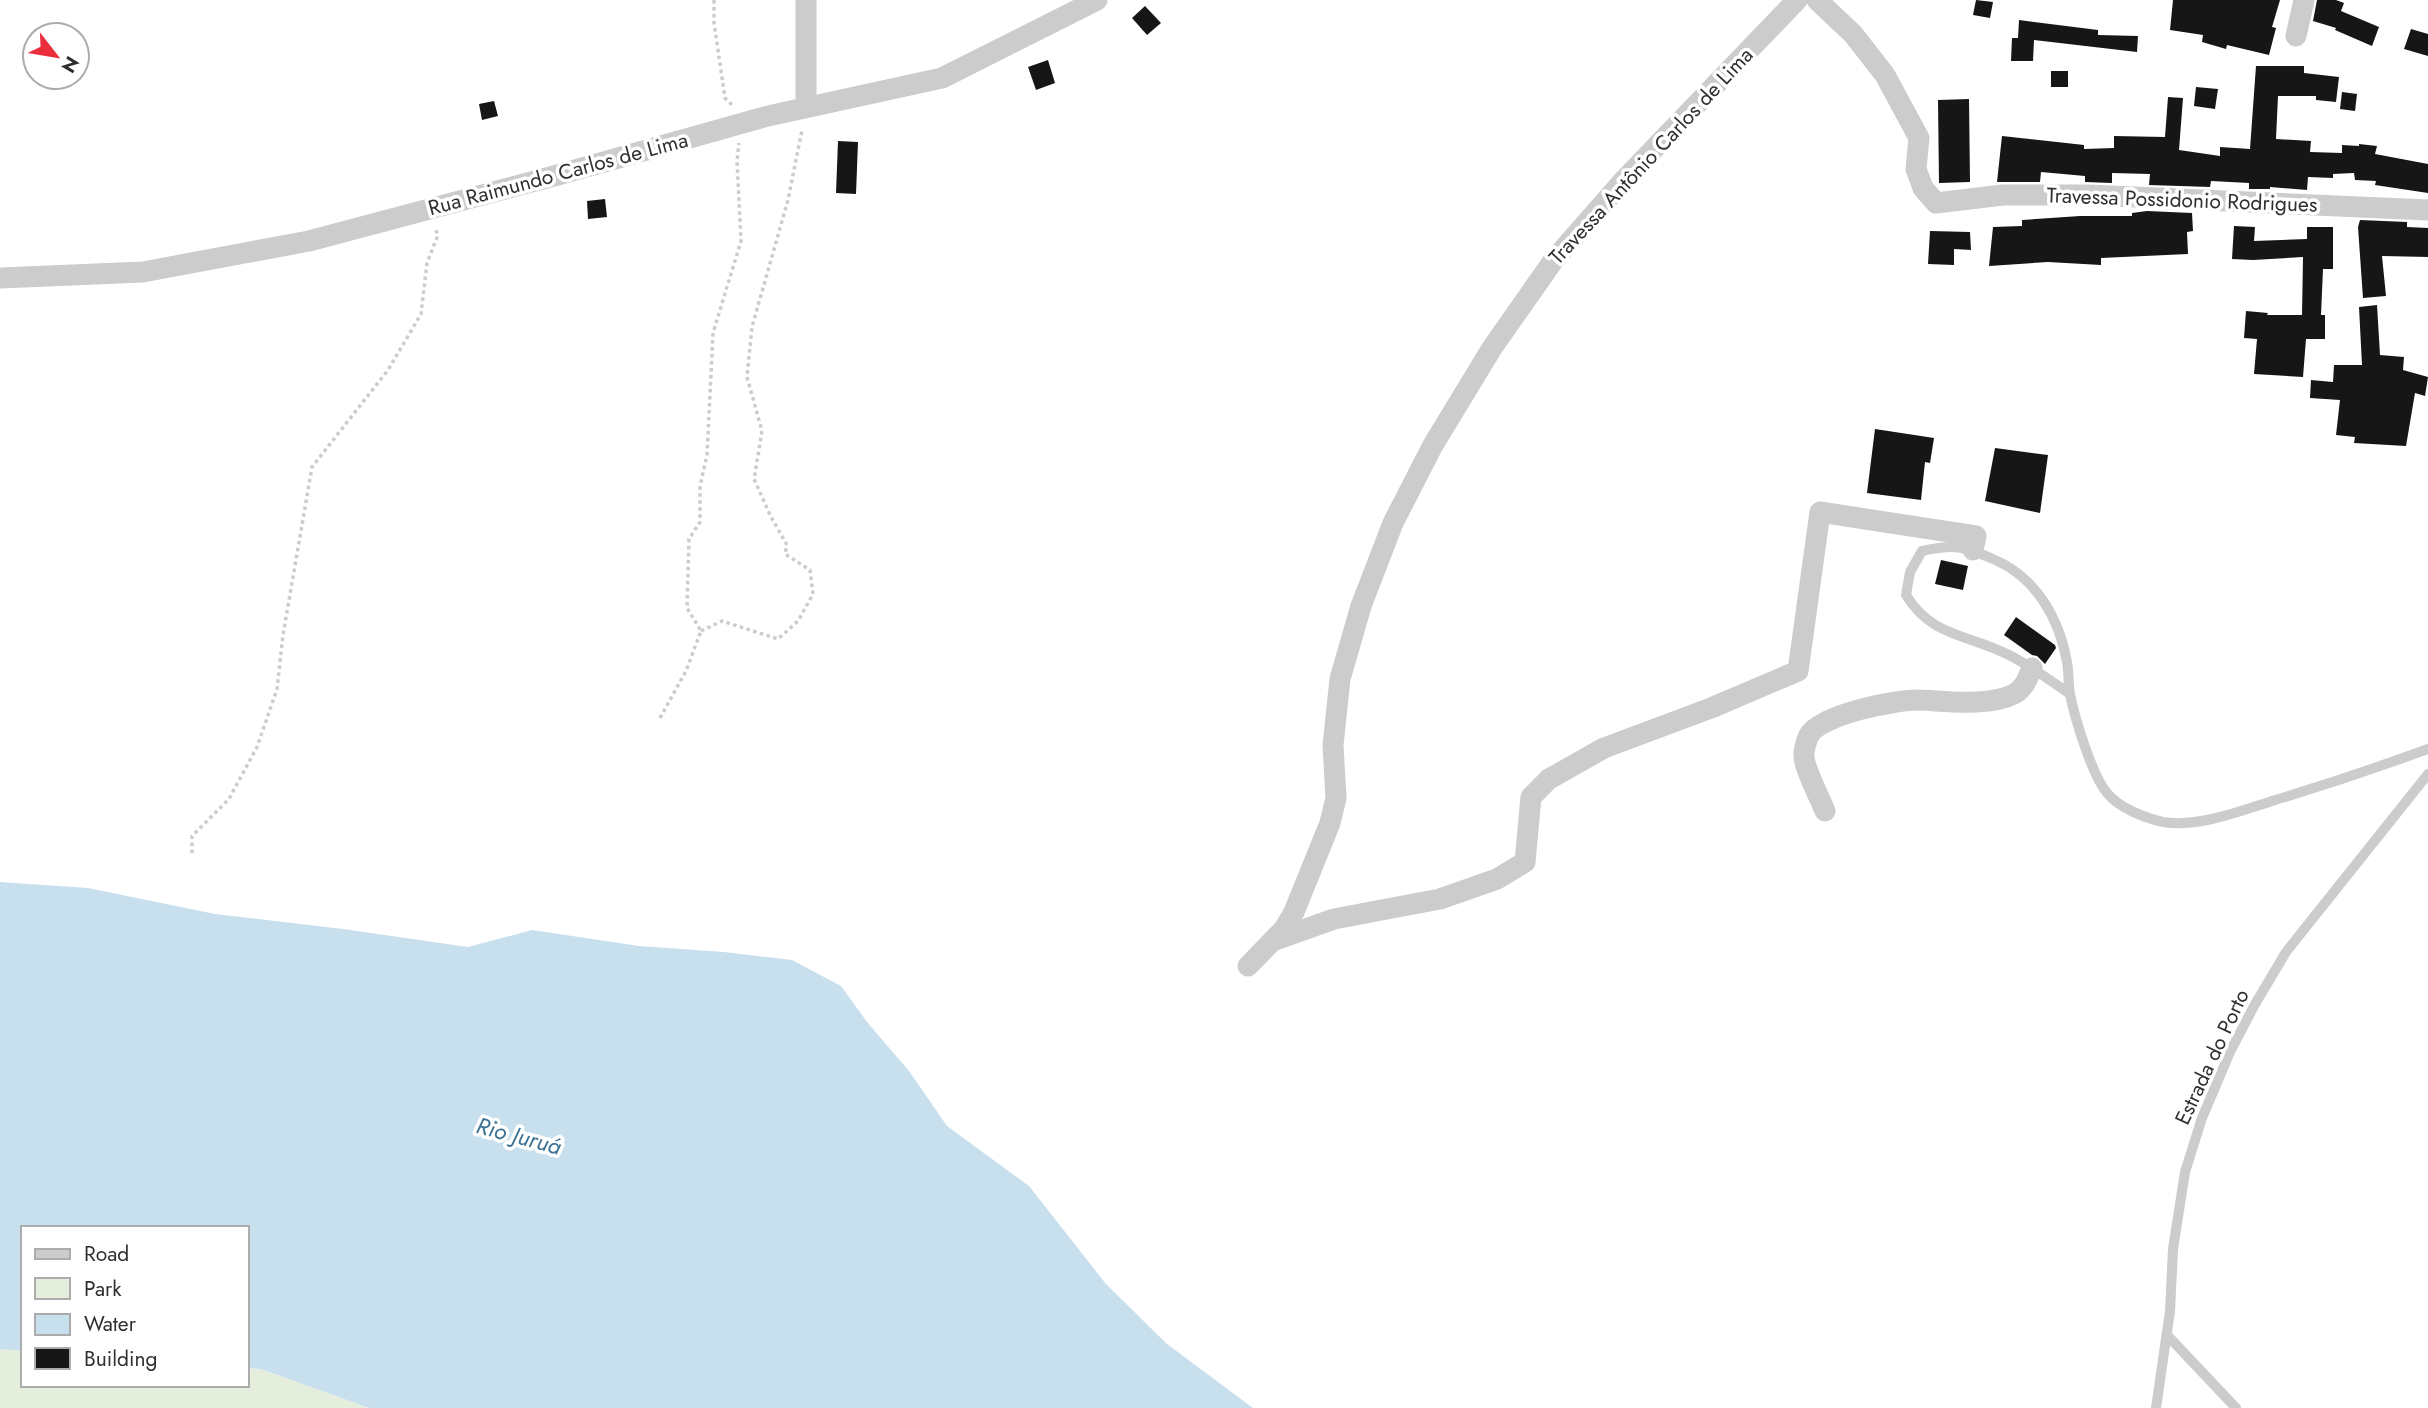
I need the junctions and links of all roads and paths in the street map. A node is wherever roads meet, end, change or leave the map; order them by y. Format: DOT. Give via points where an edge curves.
graph roads {
  1 [pos="714,0"];
  2 [pos="806,0"];
  3 [pos="1097,0"];
  4 [pos="1797,0"];
  5 [pos="1817,0"];
  6 [pos="2304,0"];
  7 [pos="2296,36"];
  8 [pos="806,107"];
  9 [pos="740,124"];
  10 [pos="427,210"];
  11 [pos="2428,210"];
  12 [pos="0,278"];
  13 [pos="1973,550"];
  14 [pos="701,631"];
  15 [pos="2032,668"];
  16 [pos="2070,694"];
  17 [pos="660,718"];
  18 [pos="2428,749"];
  19 [pos="2428,774"];
  20 [pos="1825,811"];
  21 [pos="192,853"];
  22 [pos="1275,940"];
  23 [pos="1248,966"];
  24 [pos="2167,1335"];
  25 [pos="2157,1408"];
  26 [pos="2236,1408"];
  1 -- 9 [label="path" via="725,97 738,110"];
  2 -- 8 [label="street"];
  3 -- 8 [label="street, Rua Raimundo Carlos de Lima" via="942,78"];
  4 -- 22 [label="street, Travessa Antônio Carlos de Lima" via="1553,261 1492,348 1433,445 1393,523 1361,606 1340,679 1333,745 1336,798 1330,823 1294,912"];
  5 -- 11 [label="street, Travessa Possidonio Rodrigues" via="1853,33 1885,75 1919,138 1916,169 1923,188 1936,203 2003,195 2088,195"];
  6 -- 7 [label="street"];
  8 -- 9 [label="street, Rua Raimundo Carlos de Lima"];
  8 -- 14 [label="path" via="789,200 752,327 747,377 762,430 754,479 787,545 785,554 810,570 813,594 798,621 778,639 722,621"];
  9 -- 10 [label="street, Rua Raimundo Carlos de Lima"];
  9 -- 14 [label="path" via="741,241 713,332 700,522 689,539 687,608"];
  10 -- 12 [label="street, Rua Raimundo Carlos de Lima" via="309,241 143,272"];
  10 -- 21 [label="path" via="438,236 426,263 421,314 388,370 312,467 277,688 257,747 229,799 192,836"];
  13 -- 15 [label="lane" via="1949,545 1922,551 1910,572 1906,595 1916,612 1931,623"];
  13 -- 16 [label="lane" via="2021,575 2045,602 2068,663"];
  13 -- 22 [label="street" via="1976,536 1820,512 1798,671 1604,748 1549,779 1531,797 1525,862 1497,879 1440,899 1334,919"];
  14 -- 17 [label="path"];
  15 -- 16 [label="lane"];
  15 -- 20 [label="street" via="2017,693 2005,697 1892,703 1828,721 1809,735 1804,756"];
  16 -- 18 [label="lane" via="2092,765 2107,794 2126,808 2165,822 2230,814"];
  19 -- 24 [label="lane, Estrada do Porto" via="2286,952 2230,1052 2185,1172"];
  22 -- 23 [label="street, Travessa Antônio Carlos de Lima"];
  24 -- 25 [label="lane, Estrada do Porto"];
  24 -- 26 [label="lane"];
}
